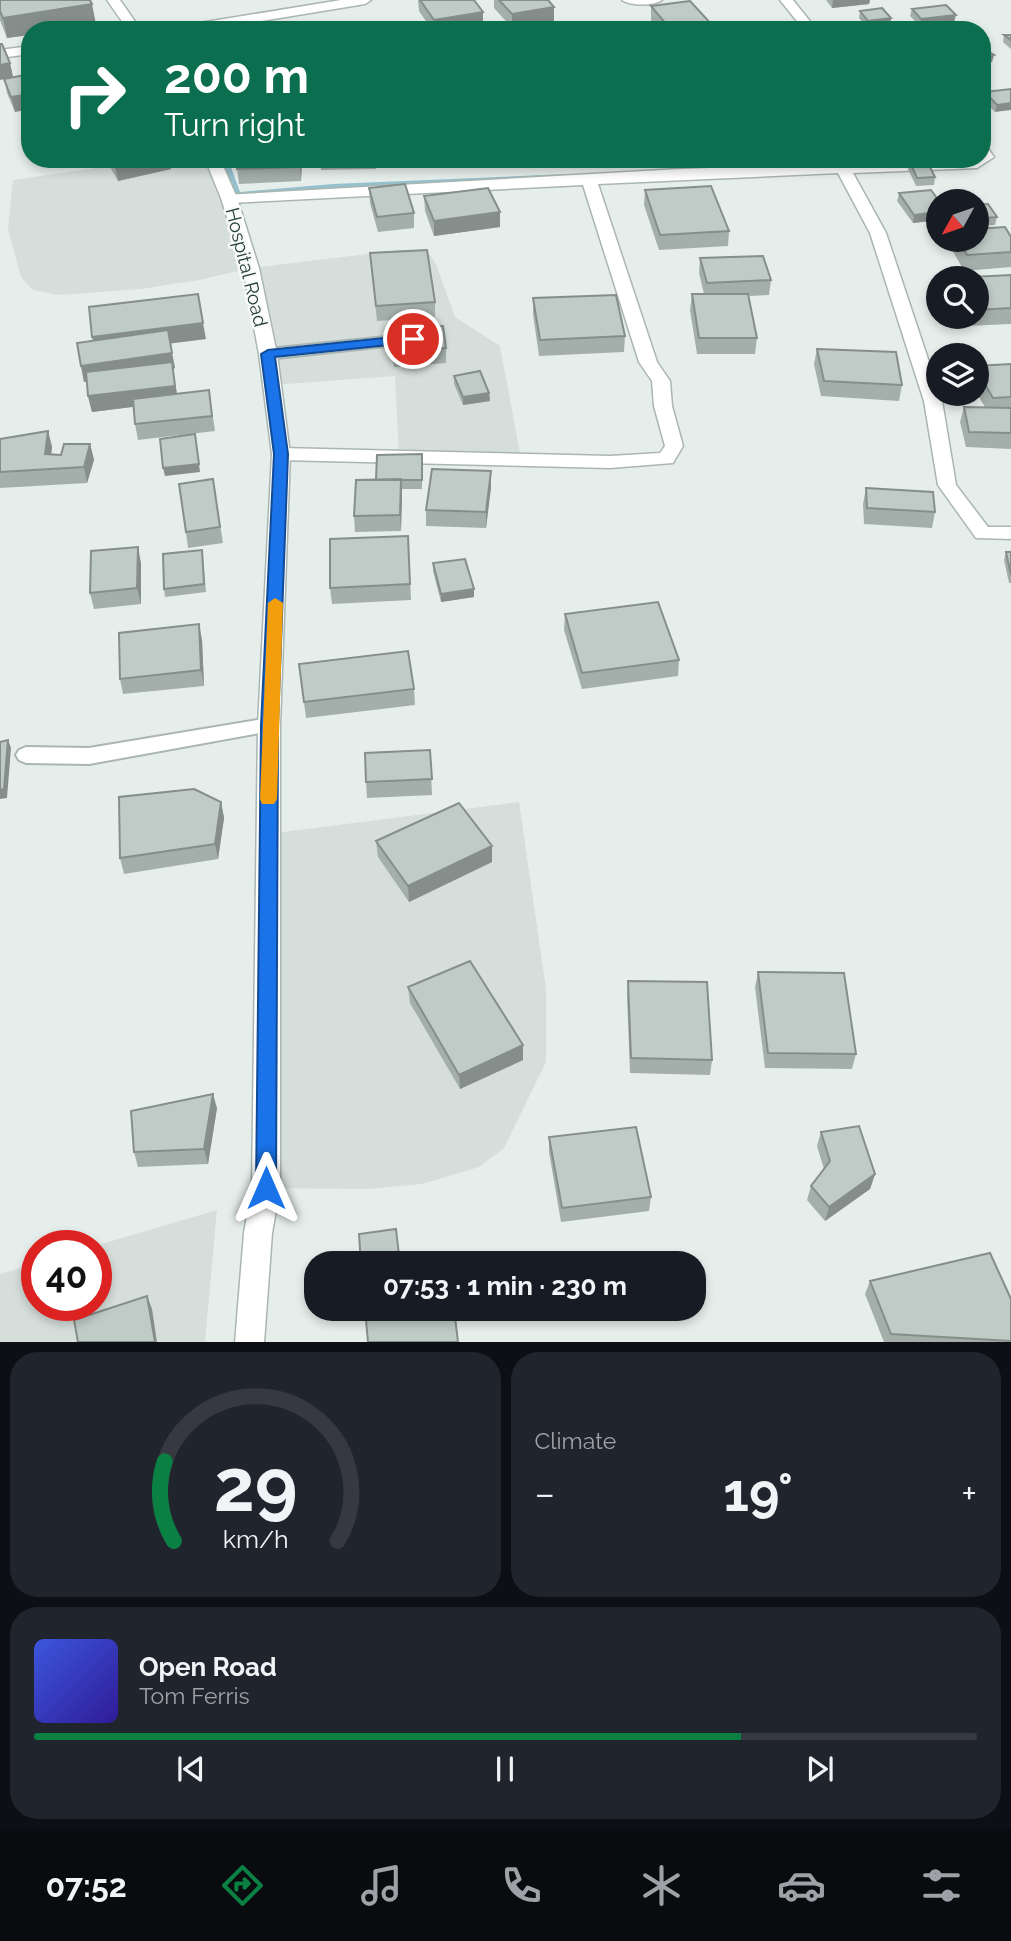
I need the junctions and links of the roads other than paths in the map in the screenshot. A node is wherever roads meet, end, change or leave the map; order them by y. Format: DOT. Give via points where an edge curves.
graph roads {
  1 [pos="113,0"];
  2 [pos="365,0"];
  3 [pos="628,0"];
  4 [pos="656,0"];
  5 [pos="786,0"];
  6 [pos="128,21"];
  7 [pos="236,21"];
  8 [pos="804,21"];
  9 [pos="21,51"];
  10 [pos="0,54"];
  11 [pos="216,168"];
  12 [pos="843,168"];
  13 [pos="589,180"];
  14 [pos="229,198"];
  15 [pos="437,337"];
  16 [pos="268,354"];
  17 [pos="281,454"];
  18 [pos="1011,533"];
  19 [pos="269,725"];
  20 [pos="26,755"];
  21 [pos="249,1342"];
  1 -- 6 [label="street"];
  2 -- 7 [label="street"];
  3 -- 4 [label="street"];
  5 -- 8 [label="street"];
  9 -- 10 [label="street"];
  11 -- 14 [label="street, Hospital Road"];
  12 -- 13 [label="street"];
  12 -- 18 [label="street" via="882,246 933,401 947,485 983,533"];
  13 -- 14 [label="street"];
  13 -- 17 [label="street" via="648,362 661,381 674,446 666,459 610,462"];
  14 -- 16 [label="street, Hospital Road" via="251,268"];
  15 -- 16 [label="lane"];
  16 -- 17 [label="street, Hospital Road"];
  17 -- 19 [label="street, Hospital Road"];
  19 -- 20 [label="lane" via="89,756"];
  19 -- 21 [label="street, Hospital Road" via="266,1188"];
}
